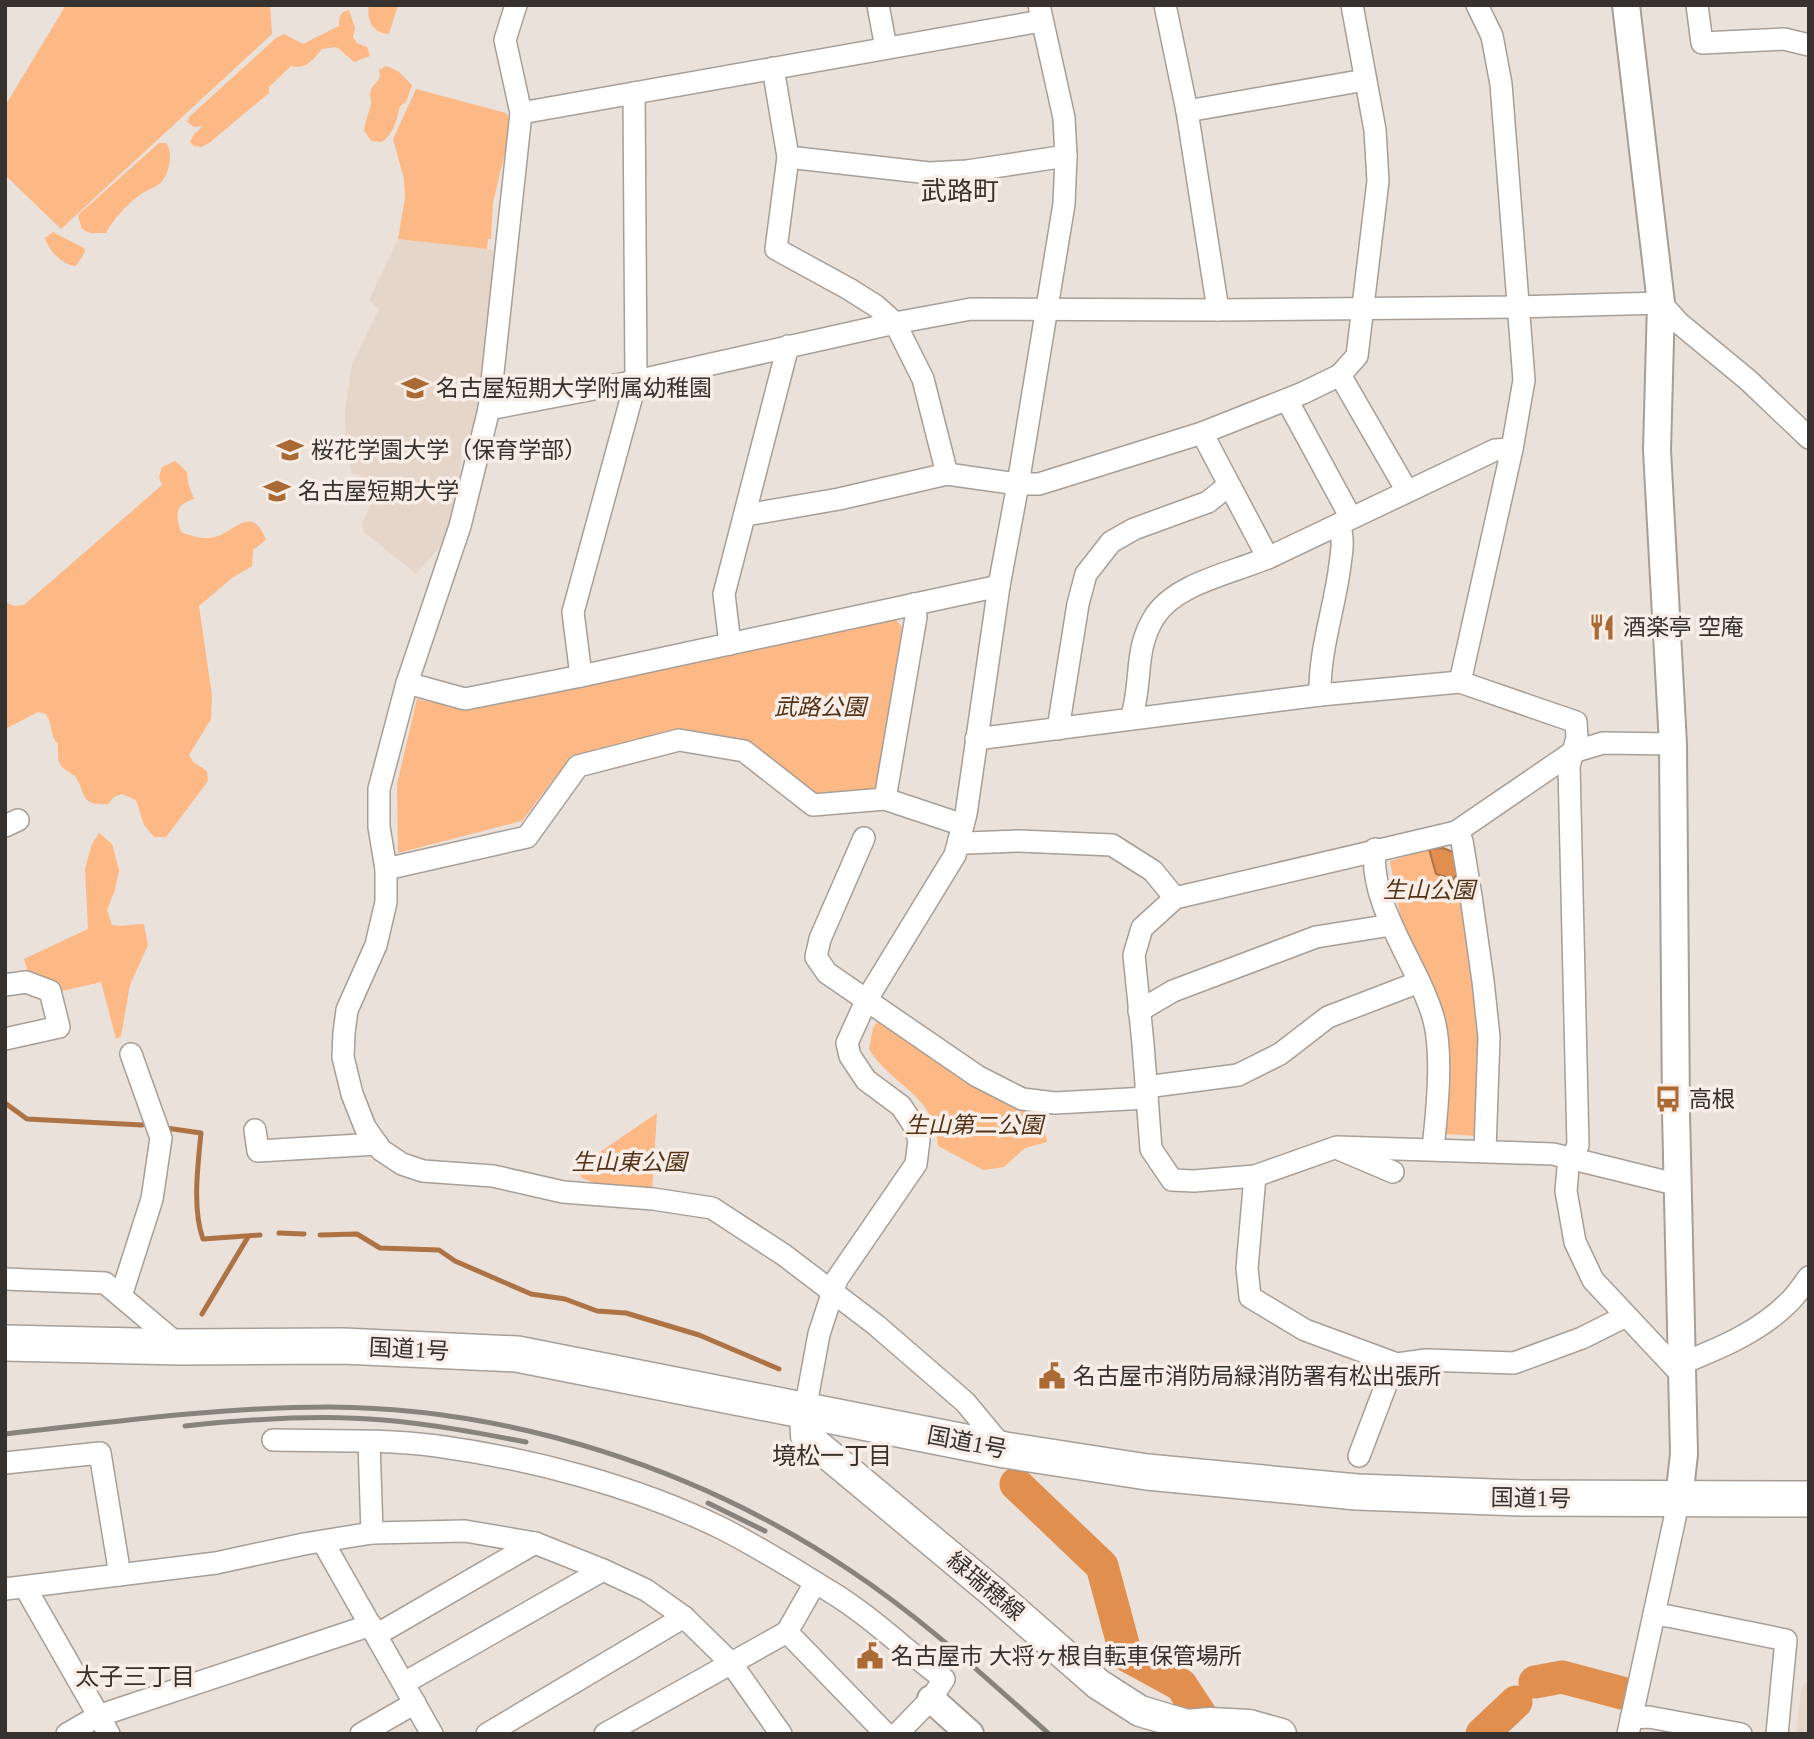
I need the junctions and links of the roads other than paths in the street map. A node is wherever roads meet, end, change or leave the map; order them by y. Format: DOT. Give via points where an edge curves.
graph roads {
  1 [pos="516,5"];
  2 [pos="878,5"];
  3 [pos="1165,5"];
  4 [pos="1352,5"];
  5 [pos="1477,5"];
  6 [pos="1626,5"];
  7 [pos="1697,5"];
  8 [pos="1040,13"];
  9 [pos="1809,45"];
  10 [pos="886,48"];
  11 [pos="773,68"];
  12 [pos="1365,80"];
  13 [pos="634,93"];
  14 [pos="1187,111"];
  15 [pos="521,113"];
  16 [pos="1066,156"];
  17 [pos="788,157"];
  18 [pos="1661,303"];
  19 [pos="1518,307"];
  20 [pos="1364,308"];
  21 [pos="1048,309"];
  22 [pos="1219,310"];
  23 [pos="895,323"];
  24 [pos="788,346"];
  25 [pos="1340,375"];
  26 [pos="636,381"];
  27 [pos="1287,400"];
  28 [pos="489,409"];
  29 [pos="1202,433"];
  30 [pos="1809,438"];
  31 [pos="1512,449"];
  32 [pos="947,474"];
  33 [pos="1018,484"];
  34 [pos="1229,485"];
  35 [pos="1407,491"];
  36 [pos="746,515"];
  37 [pos="1345,521"];
  38 [pos="1268,558"];
  39 [pos="999,586"];
  40 [pos="914,604"];
  41 [pos="730,644"];
  42 [pos="581,676"];
  43 [pos="1460,682"];
  44 [pos="407,683"];
  45 [pos="1320,695"];
  46 [pos="1131,719"];
  47 [pos="1058,729"];
  48 [pos="975,739"];
  49 [pos="1673,744"];
  50 [pos="1573,752"];
  51 [pos="885,799"];
  52 [pos="961,832"];
  53 [pos="1456,832"];
  54 [pos="864,838"];
  55 [pos="1375,849"];
  56 [pos="386,869"];
  57 [pos="1175,898"];
  58 [pos="1391,925"];
  59 [pos="1419,982"];
  60 [pos="5,985"];
  61 [pos="867,999"];
  62 [pos="1139,1011"];
  63 [pos="5,1040"];
  64 [pos="131,1054"];
  65 [pos="1147,1093"];
  66 [pos="255,1130"];
  67 [pos="377,1144"];
  68 [pos="1336,1147"];
  69 [pos="1433,1148"];
  70 [pos="1485,1150"];
  71 [pos="1571,1157"];
  72 [pos="1393,1172"];
  73 [pos="1255,1176"];
  74 [pos="1679,1185"];
  75 [pos="1809,1277"];
  76 [pos="5,1279"];
  77 [pos="832,1291"];
  78 [pos="121,1296"];
  79 [pos="1626,1316"];
  80 [pos="5,1343"];
  81 [pos="181,1347"];
  82 [pos="1396,1364"];
  83 [pos="1682,1369"];
  84 [pos="805,1410"];
  85 [pos="273,1440"];
  86 [pos="369,1442"];
  87 [pos="1005,1450"];
  88 [pos="1359,1456"];
  89 [pos="5,1463"];
  90 [pos="1679,1499"];
  91 [pos="1809,1499"];
  92 [pos="372,1533"];
  93 [pos="323,1542"];
  94 [pos="536,1543"];
  95 [pos="603,1570"];
  96 [pos="120,1575"];
  97 [pos="815,1583"];
  98 [pos="15,1588"];
  99 [pos="1654,1615"];
  100 [pos="684,1617"];
  101 [pos="373,1630"];
  102 [pos="787,1632"];
  103 [pos="731,1663"];
  104 [pos="404,1683"];
  105 [pos="931,1699"];
  106 [pos="415,1703"];
  107 [pos="104,1725"];
  108 [pos="1629,1726"];
  109 [pos="1197,1727"];
  110 [pos="779,1733"];
  111 [pos="67,1734"];
  112 [pos="361,1734"];
  113 [pos="432,1734"];
  114 [pos="487,1734"];
  115 [pos="605,1734"];
  116 [pos="886,1734"];
  117 [pos="897,1734"];
  118 [pos="970,1734"];
  119 [pos="1282,1734"];
  120 [pos="1741,1734"];
  121 [pos="1777,1734"];
  1 -- 15 [label="street" via="505,40"];
  2 -- 10 [label="street"];
  3 -- 14 [label="street"];
  4 -- 12 [label="street"];
  5 -- 19 [label="street" via="1492,36 1501,84"];
  6 -- 18 [label="street"];
  7 -- 9 [label="street" via="1702,43 1784,39"];
  8 -- 10 [label="street"];
  8 -- 16 [label="street" via="1064,118"];
  10 -- 11 [label="street"];
  11 -- 13 [label="street"];
  11 -- 17 [label="street"];
  12 -- 14 [label="street"];
  12 -- 20 [label="street" via="1375,130 1378,181"];
  13 -- 15 [label="street"];
  13 -- 26 [label="street"];
  14 -- 22 [label="street"];
  15 -- 28 [label="street"];
  16 -- 17 [label="street" via="929,173"];
  16 -- 21 [label="street" via="1064,204"];
  17 -- 23 [label="street" via="776,248 876,306"];
  18 -- 19 [label="street"];
  18 -- 30 [label="street"];
  18 -- 49 [label="street" via="1657,450"];
  19 -- 20 [label="street"];
  19 -- 31 [label="street" via="1524,380"];
  20 -- 22 [label="street"];
  20 -- 25 [label="street" via="1357,356"];
  21 -- 22 [label="street"];
  21 -- 23 [label="street" via="971,309"];
  21 -- 33 [label="street"];
  23 -- 24 [label="street"];
  23 -- 32 [label="street" via="923,379"];
  24 -- 26 [label="street"];
  24 -- 36 [label="street"];
  25 -- 27 [label="street"];
  25 -- 35 [label="street"];
  26 -- 28 [label="street"];
  26 -- 42 [label="street" via="573,612"];
  27 -- 29 [label="street"];
  27 -- 37 [label="street"];
  28 -- 44 [label="street" via="460,526"];
  29 -- 33 [label="street" via="1039,484"];
  29 -- 34 [label="street"];
  31 -- 35 [label="street" via="1495,450"];
  31 -- 43 [label="street"];
  32 -- 33 [label="street"];
  32 -- 36 [label="street"];
  33 -- 39 [label="street"];
  34 -- 38 [label="street"];
  34 -- 47 [label="street" via="1208,502 1133,529 1111,542 1092,565 1078,604"];
  35 -- 37 [label="street"];
  36 -- 41 [label="street" via="724,594"];
  37 -- 38 [label="street"];
  37 -- 45 [label="street" via="1319,677"];
  38 -- 46 [label="street" via="1191,587 1156,615 1141,643"];
  39 -- 40 [label="street"];
  39 -- 48 [label="street"];
  40 -- 41 [label="street"];
  40 -- 51 [label="street" via="916,617"];
  41 -- 42 [label="street"];
  42 -- 44 [label="street" via="465,699"];
  43 -- 45 [label="street"];
  43 -- 50 [label="street" via="1576,722"];
  44 -- 56 [label="street" via="379,789"];
  45 -- 46 [label="street"];
  46 -- 47 [label="street"];
  47 -- 48 [label="street"];
  48 -- 52 [label="street"];
  49 -- 50 [label="street" via="1603,743"];
  49 -- 74 [label="street"];
  50 -- 53 [label="street"];
  50 -- 71 [label="street" via="1569,766 1578,1145"];
  51 -- 52 [label="street"];
  51 -- 56 [label="street" via="813,804 744,751 679,740 578,766 527,837"];
  52 -- 57 [label="street" via="967,843 1112,845 1153,871"];
  52 -- 61 [label="street" via="955,855"];
  53 -- 55 [label="street"];
  53 -- 70 [label="street" via="1462,841 1471,896 1489,1037"];
  54 -- 61 [label="street" via="816,957 827,973"];
  55 -- 57 [label="street"];
  55 -- 58 [label="street" via="1373,861"];
  56 -- 67 [label="street" via="386,902 376,945 347,1010 343,1058 365,1127"];
  57 -- 62 [label="street" via="1142,928 1137,942"];
  58 -- 59 [label="street"];
  58 -- 62 [label="street" via="1316,937 1172,991"];
  59 -- 65 [label="street" via="1328,1017 1280,1054 1238,1075"];
  59 -- 69 [label="street" via="1439,1044"];
  60 -- 63 [label="street" via="26,982 50,991 59,1027"];
  61 -- 65 [label="street" via="977,1076 1022,1099 1055,1103"];
  61 -- 77 [label="street" via="847,1044 850,1056 866,1080 901,1106 919,1140 916,1164"];
  62 -- 65 [label="street"];
  64 -- 78 [label="street" via="161,1138 152,1199"];
  65 -- 73 [label="street" via="1151,1149 1172,1180"];
  66 -- 67 [label="street" via="258,1151"];
  67 -- 77 [label="street" via="402,1164 423,1171 492,1176 563,1192 712,1208"];
  68 -- 69 [label="street"];
  68 -- 72 [label="street"];
  68 -- 73 [label="street"];
  69 -- 70 [label="street"];
  70 -- 71 [label="street"];
  71 -- 74 [label="street"];
  71 -- 79 [label="street" via="1566,1191 1575,1242 1593,1280"];
  73 -- 82 [label="street" via="1247,1268 1251,1297 1305,1330"];
  74 -- 83 [label="street"];
  75 -- 83 [label="street" via="1769,1319"];
  76 -- 78 [label="street" via="105,1283"];
  77 -- 84 [label="street"];
  77 -- 87 [label="street" via="965,1402"];
  78 -- 81 [label="street"];
  79 -- 82 [label="street" via="1514,1363 1426,1360"];
  79 -- 83 [label="street"];
  80 -- 81 [label="highway, 国道1号"];
  81 -- 84 [label="highway, 国道1号" via="343,1346 517,1353"];
  82 -- 88 [label="street"];
  83 -- 90 [label="street" via="1684,1468"];
  84 -- 87 [label="highway, 国道1号"];
  84 -- 109 [label="main road, 緑瑞穂線" via="806,1436 1098,1684 1140,1711"];
  85 -- 86 [label="street"];
  86 -- 92 [label="street"];
  86 -- 97 [label="street" via="435,1446 514,1459 592,1480 721,1528"];
  87 -- 90 [label="highway, 国道1号" via="1147,1472 1357,1492"];
  89 -- 96 [label="street" via="100,1453"];
  90 -- 91 [label="highway, 国道1号"];
  90 -- 99 [label="street"];
  92 -- 93 [label="street"];
  92 -- 94 [label="street" via="465,1531"];
  93 -- 96 [label="street" via="216,1563"];
  93 -- 101 [label="street"];
  94 -- 95 [label="street"];
  94 -- 101 [label="street"];
  95 -- 100 [label="street" via="646,1590"];
  95 -- 104 [label="street"];
  96 -- 98 [label="street"];
  97 -- 102 [label="street"];
  97 -- 105 [label="street" via="944,1679"];
  98 -- 107 [label="street"];
  99 -- 108 [label="street"];
  99 -- 121 [label="street" via="1786,1640"];
  100 -- 103 [label="street"];
  100 -- 114 [label="street"];
  101 -- 104 [label="street"];
  101 -- 107 [label="street"];
  102 -- 103 [label="street"];
  102 -- 116 [label="street"];
  103 -- 110 [label="street"];
  103 -- 115 [label="street"];
  104 -- 106 [label="street"];
  105 -- 117 [label="street"];
  105 -- 118 [label="street"];
  106 -- 112 [label="street"];
  106 -- 113 [label="street"];
  107 -- 111 [label="street"];
  108 -- 120 [label="street" via="1648,1717"];
  109 -- 119 [label="main road, 緑瑞穂線" via="1250,1725"];
}
